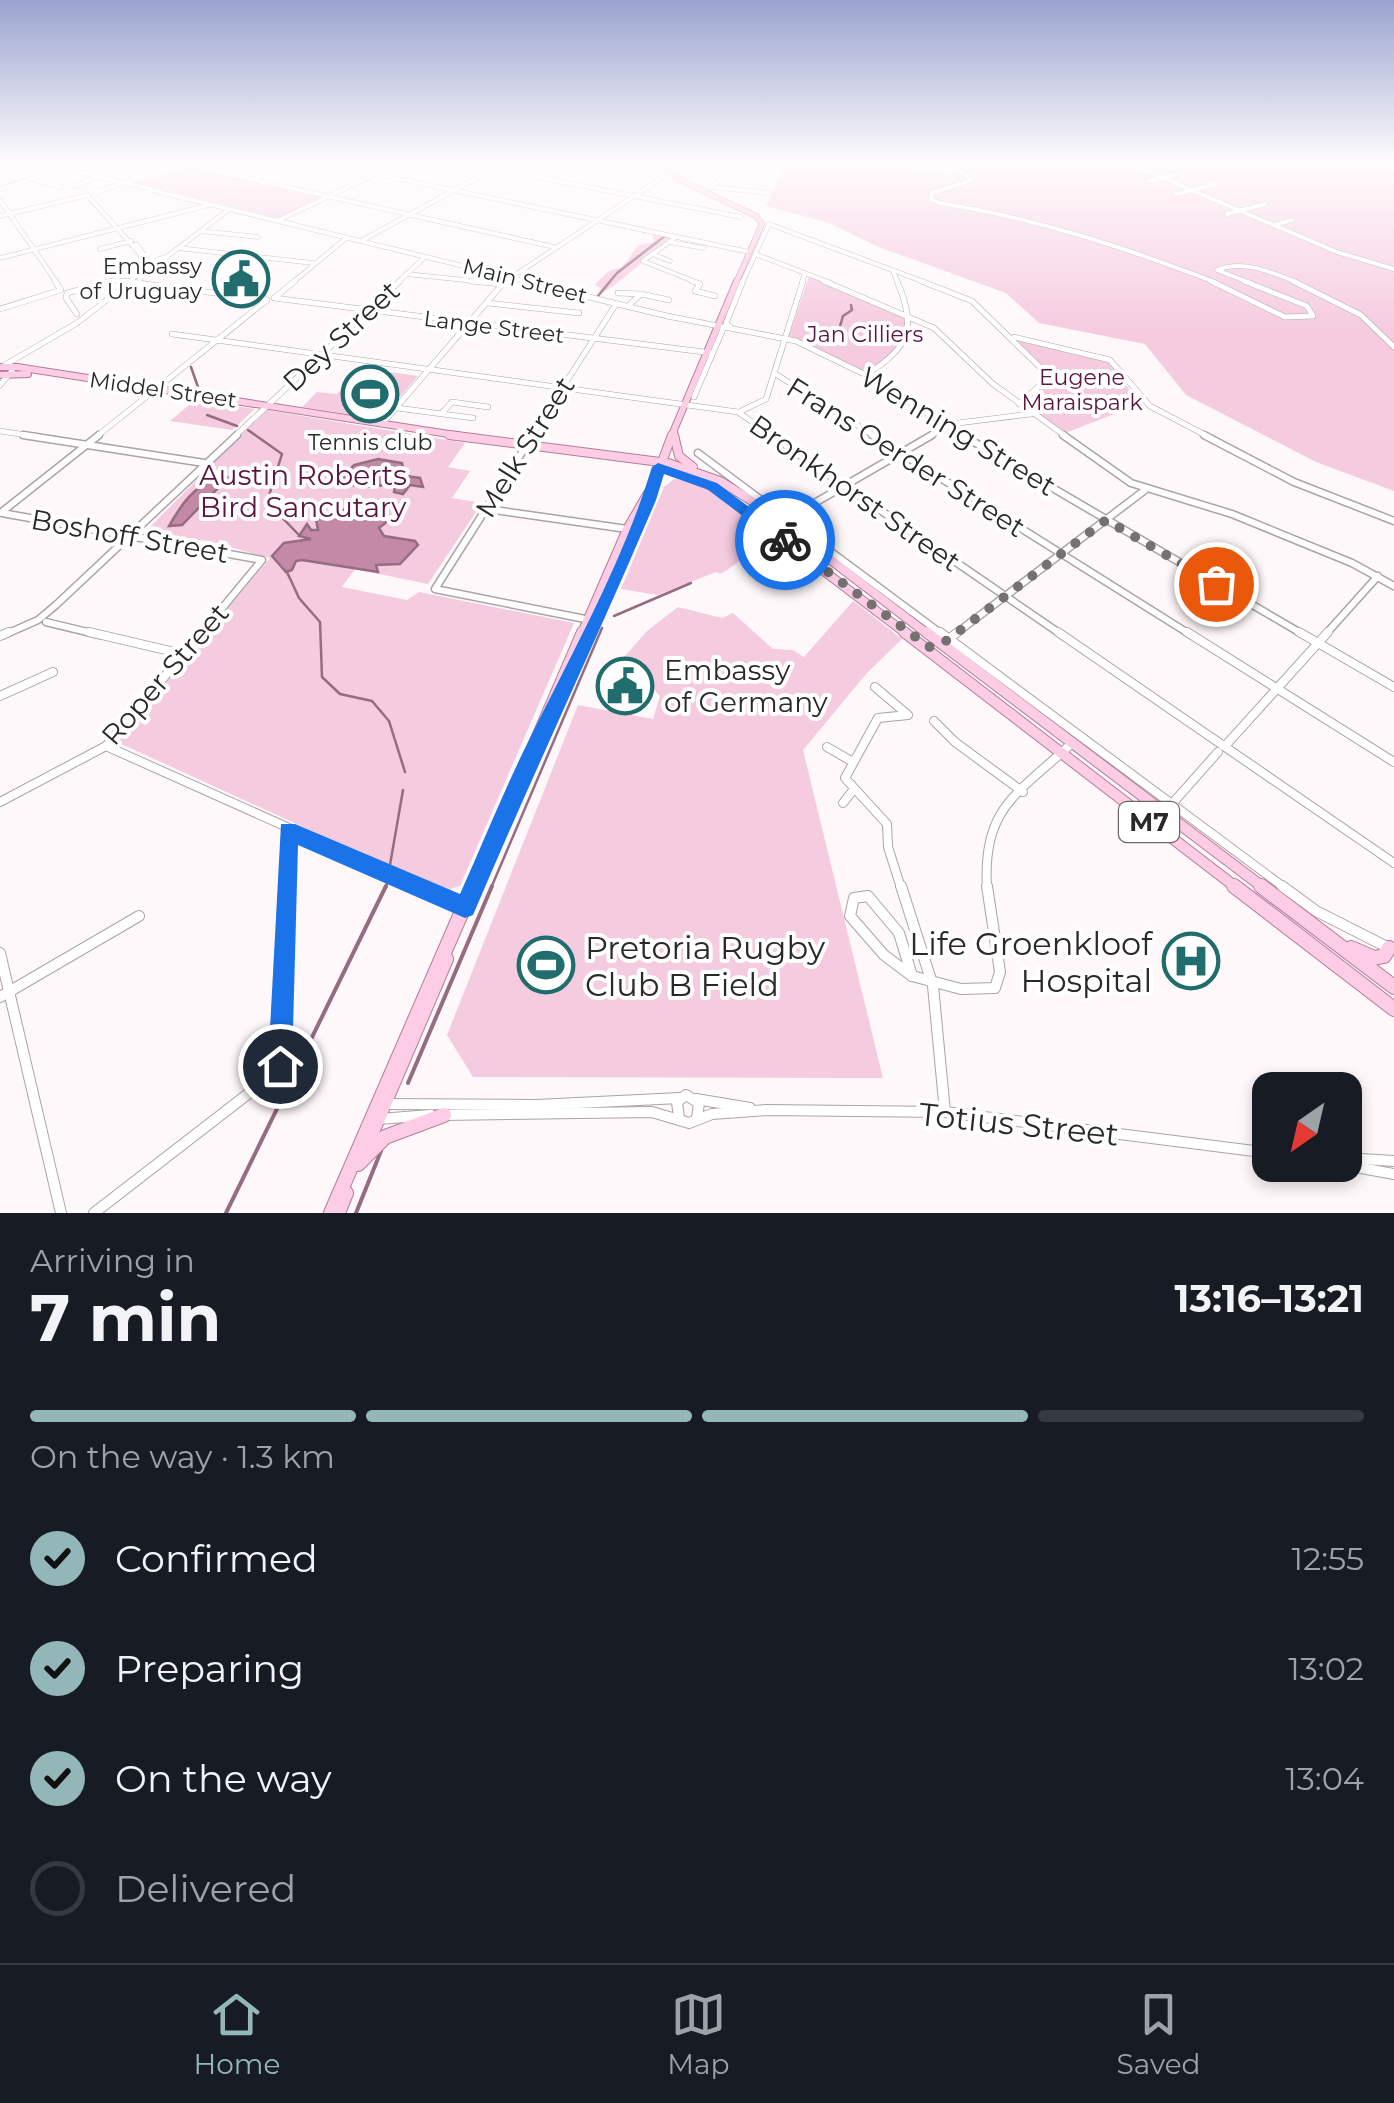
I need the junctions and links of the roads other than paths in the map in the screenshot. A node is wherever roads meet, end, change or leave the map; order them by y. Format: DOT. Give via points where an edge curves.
graph roads {
  1 [pos="13,220"];
  2 [pos="111,220"];
  3 [pos="151,220"];
  4 [pos="215,220"];
  5 [pos="272,220"];
  6 [pos="281,220"];
  7 [pos="400,220"];
  8 [pos="435,220"];
  9 [pos="597,220"];
  10 [pos="759,220"];
  11 [pos="1026,220"];
  12 [pos="1257,220"];
  13 [pos="1292,220"];
  14 [pos="278,221"];
  15 [pos="1273,226"];
  16 [pos="118,228"];
  17 [pos="184,231"];
  18 [pos="198,233"];
  19 [pos="258,237"];
  20 [pos="676,237"];
  21 [pos="346,238"];
  22 [pos="360,241"];
  23 [pos="670,242"];
  24 [pos="133,244"];
  25 [pos="108,247"];
  26 [pos="555,247"];
  27 [pos="178,248"];
  28 [pos="704,248"];
  29 [pos="34,250"];
  30 [pos="752,253"];
  31 [pos="650,254"];
  32 [pos="1361,254"];
  33 [pos="425,257"];
  34 [pos="1351,257"];
  35 [pos="0,258"];
  36 [pos="670,260"];
  37 [pos="149,263"];
  38 [pos="314,264"];
  39 [pos="1394,269"];
  40 [pos="893,271"];
  41 [pos="805,273"];
  42 [pos="406,274"];
  43 [pos="508,277"];
  44 [pos="134,282"];
  45 [pos="502,284"];
  46 [pos="618,292"];
  47 [pos="641,294"];
  48 [pos="715,296"];
  49 [pos="669,300"];
  50 [pos="486,303"];
  51 [pos="616,304"];
  52 [pos="627,306"];
  53 [pos="0,309"];
  54 [pos="367,311"];
  55 [pos="579,313"];
  56 [pos="77,314"];
  57 [pos="908,314"];
  58 [pos="80,322"];
  59 [pos="468,324"];
  60 [pos="722,327"];
  61 [pos="172,334"];
  62 [pos="1008,334"];
  63 [pos="56,336"];
  64 [pos="785,337"];
  65 [pos="593,338"];
  66 [pos="218,340"];
  67 [pos="1394,347"];
  68 [pos="709,352"];
  69 [pos="320,355"];
  70 [pos="430,369"];
  71 [pos="10,373"];
  72 [pos="774,373"];
  73 [pos="866,375"];
  74 [pos="562,387"];
  75 [pos="157,390"];
  76 [pos="694,397"];
  77 [pos="684,402"];
  78 [pos="1019,404"];
  79 [pos="265,406"];
  80 [pos="488,407"];
  81 [pos="396,408"];
  82 [pos="738,412"];
  83 [pos="441,414"];
  84 [pos="1032,414"];
  85 [pos="473,418"];
  86 [pos="382,424"];
  87 [pos="950,424"];
  88 [pos="0,431"];
  89 [pos="673,432"];
  90 [pos="86,445"];
  91 [pos="522,445"];
  92 [pos="698,453"];
  93 [pos="898,454"];
  94 [pos="205,463"];
  95 [pos="660,465"];
  96 [pos="707,475"];
  97 [pos="844,485"];
  98 [pos="1145,490"];
  99 [pos="648,492"];
  100 [pos="487,509"];
  101 [pos="1,513"];
  102 [pos="787,518"];
  103 [pos="1106,520"];
  104 [pos="1394,521"];
  105 [pos="625,533"];
  106 [pos="129,536"];
  107 [pos="1060,554"];
  108 [pos="260,559"];
  109 [pos="620,568"];
  110 [pos="1378,576"];
  111 [pos="605,581"];
  112 [pos="861,582"];
  113 [pos="1394,586"];
  114 [pos="877,595"];
  115 [pos="1006,596"];
  116 [pos="859,597"];
  117 [pos="592,620"];
  118 [pos="42,621"];
  119 [pos="0,636"];
  120 [pos="945,642"];
  121 [pos="1318,643"];
  122 [pos="923,645"];
  123 [pos="182,654"];
  124 [pos="53,672"];
  125 [pos="875,687"];
  126 [pos="1394,687"];
  127 [pos="1277,689"];
  128 [pos="984,694"];
  129 [pos="0,696"];
  130 [pos="934,720"];
  131 [pos="1071,744"];
  132 [pos="106,746"];
  133 [pos="827,747"];
  134 [pos="1221,749"];
  135 [pos="1061,754"];
  136 [pos="852,762"];
  137 [pos="1394,762"];
  138 [pos="854,789"];
  139 [pos="1023,792"];
  140 [pos="0,802"];
  141 [pos="844,803"];
  142 [pos="1171,805"];
  143 [pos="288,830"];
  144 [pos="1394,863"];
  145 [pos="465,907"];
  146 [pos="1298,914"];
  147 [pos="139,916"];
  148 [pos="1392,949"];
  149 [pos="0,953"];
  150 [pos="912,979"];
  151 [pos="933,986"];
  152 [pos="1394,987"];
  153 [pos="4,995"];
  154 [pos="1394,1010"];
  155 [pos="680,1098"];
  156 [pos="696,1099"];
  157 [pos="766,1110"];
  158 [pos="378,1111"];
  159 [pos="945,1112"];
  160 [pos="444,1115"];
  161 [pos="679,1118"];
  162 [pos="696,1119"];
  163 [pos="1252,1151"];
  164 [pos="1394,1160"];
  165 [pos="1362,1161"];
  166 [pos="358,1164"];
  167 [pos="1362,1166"];
  168 [pos="1394,1174"];
  169 [pos="61,1213"];
  170 [pos="94,1213"];
  171 [pos="334,1213"];
  1 -- 29 [label="street"];
  2 -- 16 [label="street"];
  3 -- 16 [label="street"];
  4 -- 18 [label="street"];
  5 -- 14 [label="street, Main Street"];
  6 -- 14 [label="street"];
  7 -- 22 [label="street"];
  8 -- 26 [label="street"];
  9 -- 20 [label="street"];
  9 -- 26 [label="street"];
  10 -- 30 [label="main road"];
  11 -- 67 [label="street" via="1105,240 1237,291 1285,317 1313,316 1308,306 1217,270 1247,266 1333,300 1371,322"];
  12 -- 15 [label="street"];
  13 -- 15 [label="street"];
  14 -- 21 [label="street, Main Street"];
  15 -- 34 [label="street"];
  16 -- 24 [label="street"];
  16 -- 29 [label="street"];
  17 -- 18 [label="street"];
  18 -- 19 [label="street"];
  18 -- 27 [label="street"];
  20 -- 23 [label="street"];
  20 -- 30 [label="street"];
  21 -- 22 [label="street, Main Street"];
  21 -- 38 [label="street"];
  22 -- 33 [label="street, Main Street"];
  23 -- 28 [label="street"];
  23 -- 31 [label="street"];
  24 -- 25 [label="street"];
  24 -- 37 [label="street"];
  24 -- 44 [label="street" via="143,264"];
  26 -- 43 [label="street"];
  27 -- 37 [label="street"];
  27 -- 38 [label="street"];
  29 -- 35 [label="street"];
  29 -- 53 [label="street" via="61,291"];
  30 -- 40 [label="street" via="771,224"];
  30 -- 41 [label="street"];
  30 -- 60 [label="main road"];
  31 -- 36 [label="street"];
  31 -- 48 [label="street" via="643,261"];
  32 -- 34 [label="street"];
  33 -- 42 [label="street, Dey Street"];
  33 -- 43 [label="street, Main Street"];
  34 -- 39 [label="street"];
  37 -- 44 [label="street"];
  38 -- 54 [label="street, Lange Street" via="276,300"];
  40 -- 57 [label="street"];
  40 -- 62 [label="street" via="972,301"];
  41 -- 57 [label="street"];
  41 -- 64 [label="street"];
  42 -- 45 [label="street"];
  42 -- 54 [label="street, Dey Street"];
  43 -- 45 [label="street"];
  43 -- 51 [label="street, Main Street"];
  44 -- 56 [label="street" via="72,290 66,298"];
  44 -- 58 [label="street"];
  44 -- 63 [label="street"];
  44 -- 66 [label="street" via="267,300"];
  45 -- 50 [label="street"];
  46 -- 47 [label="street"];
  47 -- 49 [label="street"];
  47 -- 52 [label="street"];
  50 -- 55 [label="street"];
  50 -- 59 [label="street"];
  51 -- 52 [label="street, Main Street"];
  51 -- 65 [label="street, Melk Street"];
  52 -- 60 [label="street, Main Street"];
  54 -- 59 [label="street, Lange Street"];
  54 -- 69 [label="street, Dey Street"];
  57 -- 73 [label="street" via="904,349"];
  57 -- 78 [label="street" via="938,330"];
  58 -- 63 [label="street"];
  58 -- 71 [label="street"];
  59 -- 65 [label="street, Lange Street"];
  59 -- 70 [label="street"];
  60 -- 64 [label="street, Wenning Street"];
  60 -- 68 [label="main road"];
  61 -- 66 [label="street, Bronkhorst Street"];
  62 -- 78 [label="street" via="1047,376"];
  62 -- 104 [label="street" via="1110,360 1150,406 1294,482"];
  63 -- 71 [label="street"];
  64 -- 72 [label="street"];
  64 -- 73 [label="street, Wenning Street"];
  65 -- 68 [label="street, Lange Street"];
  65 -- 74 [label="street, Melk Street"];
  66 -- 69 [label="street, Bronkhorst Street"];
  66 -- 75 [label="street"];
  68 -- 76 [label="street"];
  68 -- 77 [label="main road"];
  69 -- 70 [label="street, Bronkhorst Street"];
  69 -- 79 [label="street, Dey Street"];
  70 -- 74 [label="street, Bronkhorst Street"];
  70 -- 81 [label="street"];
  71 -- 75 [label="main road, Middel Street / M7"];
  71 -- 75 [label="main road, Middel Street / M7"];
  72 -- 82 [label="street" via="765,401"];
  72 -- 93 [label="street, Frans Oerder Street"];
  73 -- 87 [label="street, Wenning Street"];
  74 -- 77 [label="street, Bronkhorst Street"];
  74 -- 91 [label="street, Melk Street"];
  75 -- 79 [label="main road, Middel Street / M7"];
  75 -- 90 [label="street"];
  77 -- 82 [label="street, Bronkhorst Street"];
  77 -- 89 [label="main road"];
  78 -- 84 [label="street"];
  79 -- 86 [label="main road, Middel Street / M7"];
  79 -- 94 [label="street, Dey Street"];
  80 -- 83 [label="street" via="452,402"];
  81 -- 83 [label="street"];
  81 -- 86 [label="street"];
  82 -- 97 [label="street, Bronkhorst Street"];
  83 -- 85 [label="street"];
  84 -- 87 [label="street"];
  84 -- 98 [label="street"];
  86 -- 91 [label="main road, Middel Street / M7"];
  87 -- 93 [label="street"];
  87 -- 103 [label="street, Wenning Street"];
  88 -- 90 [label="street"];
  89 -- 95 [label="main road"];
  89 -- 96 [label="main road" via="681,459"];
  90 -- 94 [label="street"];
  90 -- 101 [label="street"];
  91 -- 95 [label="main road, Middel Street / M7"];
  91 -- 100 [label="street, Melk Street"];
  92 -- 102 [label="street"];
  93 -- 97 [label="street"];
  93 -- 107 [label="street, Frans Oerder Street"];
  94 -- 106 [label="street, Dey Street"];
  95 -- 96 [label="main road, M7"];
  95 -- 99 [label="main road"];
  95 -- 116 [label="main road, M7" via="712,486"];
  96 -- 112 [label="main road, M7" via="745,495"];
  97 -- 102 [label="street"];
  97 -- 115 [label="street, Bronkhorst Street"];
  98 -- 103 [label="street"];
  98 -- 110 [label="street" via="1217,508"];
  99 -- 105 [label="main road"];
  99 -- 109 [label="main road"];
  100 -- 105 [label="street"];
  100 -- 117 [label="street, Melk Street" via="435,590"];
  101 -- 106 [label="street, Boshoff Street"];
  102 -- 120 [label="street"];
  103 -- 107 [label="street"];
  103 -- 121 [label="street, Wenning Street"];
  105 -- 111 [label="main road"];
  106 -- 108 [label="street, Boshoff Street"];
  106 -- 118 [label="street, Dey Street"];
  107 -- 115 [label="street"];
  107 -- 127 [label="street, Frans Oerder Street"];
  108 -- 123 [label="street, Roper Street"];
  109 -- 111 [label="main road"];
  109 -- 117 [label="main road"];
  110 -- 113 [label="street"];
  110 -- 121 [label="street"];
  111 -- 117 [label="main road"];
  112 -- 114 [label="main road, M7"];
  112 -- 116 [label="main road"];
  114 -- 116 [label="main road"];
  114 -- 120 [label="main road, M7"];
  115 -- 120 [label="street"];
  115 -- 134 [label="street, Bronkhorst Street"];
  116 -- 122 [label="main road, M7"];
  117 -- 145 [label="main road"];
  118 -- 119 [label="street, Dey Street"];
  118 -- 123 [label="street"];
  120 -- 122 [label="main road"];
  120 -- 128 [label="main road" via="942,656"];
  120 -- 131 [label="main road, M7"];
  120 -- 142 [label="street"];
  121 -- 126 [label="street, Wenning Street"];
  121 -- 127 [label="street"];
  122 -- 128 [label="main road, M7"];
  123 -- 132 [label="street, Roper Street"];
  124 -- 129 [label="street"];
  125 -- 136 [label="street" via="908,715 878,718"];
  127 -- 134 [label="street"];
  127 -- 137 [label="street, Frans Oerder Street"];
  128 -- 135 [label="main road, M7"];
  130 -- 139 [label="street"];
  131 -- 135 [label="street"];
  131 -- 146 [label="main road, M7"];
  132 -- 140 [label="street, Roper Street"];
  132 -- 143 [label="street"];
  133 -- 136 [label="street"];
  134 -- 142 [label="street"];
  134 -- 144 [label="street, Bronkhorst Street"];
  135 -- 139 [label="street"];
  135 -- 154 [label="main road, M7"];
  136 -- 138 [label="street" via="844,778"];
  138 -- 141 [label="street"];
  138 -- 151 [label="street" via="887,824 887,843"];
  139 -- 151 [label="street" via="998,816 986,852 998,983 988,990"];
  142 -- 148 [label="street" via="1316,911"];
  143 -- 145 [label="street"];
  143 -- 170 [label="street" via="276,1075"];
  145 -- 158 [label="main road"];
  146 -- 148 [label="main road" via="1368,957"];
  146 -- 152 [label="main road, M7"];
  147 -- 153 [label="street"];
  149 -- 153 [label="street"];
  150 -- 150 [label="street" via="897,928 868,896 854,898 850,916"];
  150 -- 151 [label="street"];
  151 -- 159 [label="street"];
  153 -- 169 [label="street"];
  155 -- 156 [label="street"];
  155 -- 158 [label="street"];
  155 -- 161 [label="street"];
  156 -- 157 [label="street, Totius Street"];
  156 -- 162 [label="street"];
  157 -- 159 [label="street, Totius Street"];
  157 -- 162 [label="street, Totius Street"];
  158 -- 160 [label="street, Totius Street"];
  158 -- 166 [label="main road"];
  158 -- 171 [label="main road"];
  159 -- 163 [label="street, Totius Street"];
  160 -- 161 [label="street, Totius Street" via="660,1112"];
  160 -- 166 [label="main road" via="392,1131"];
  161 -- 162 [label="street, Totius Street"];
  164 -- 165 [label="street"];
  166 -- 171 [label="main road"];
  167 -- 168 [label="street"];
}
